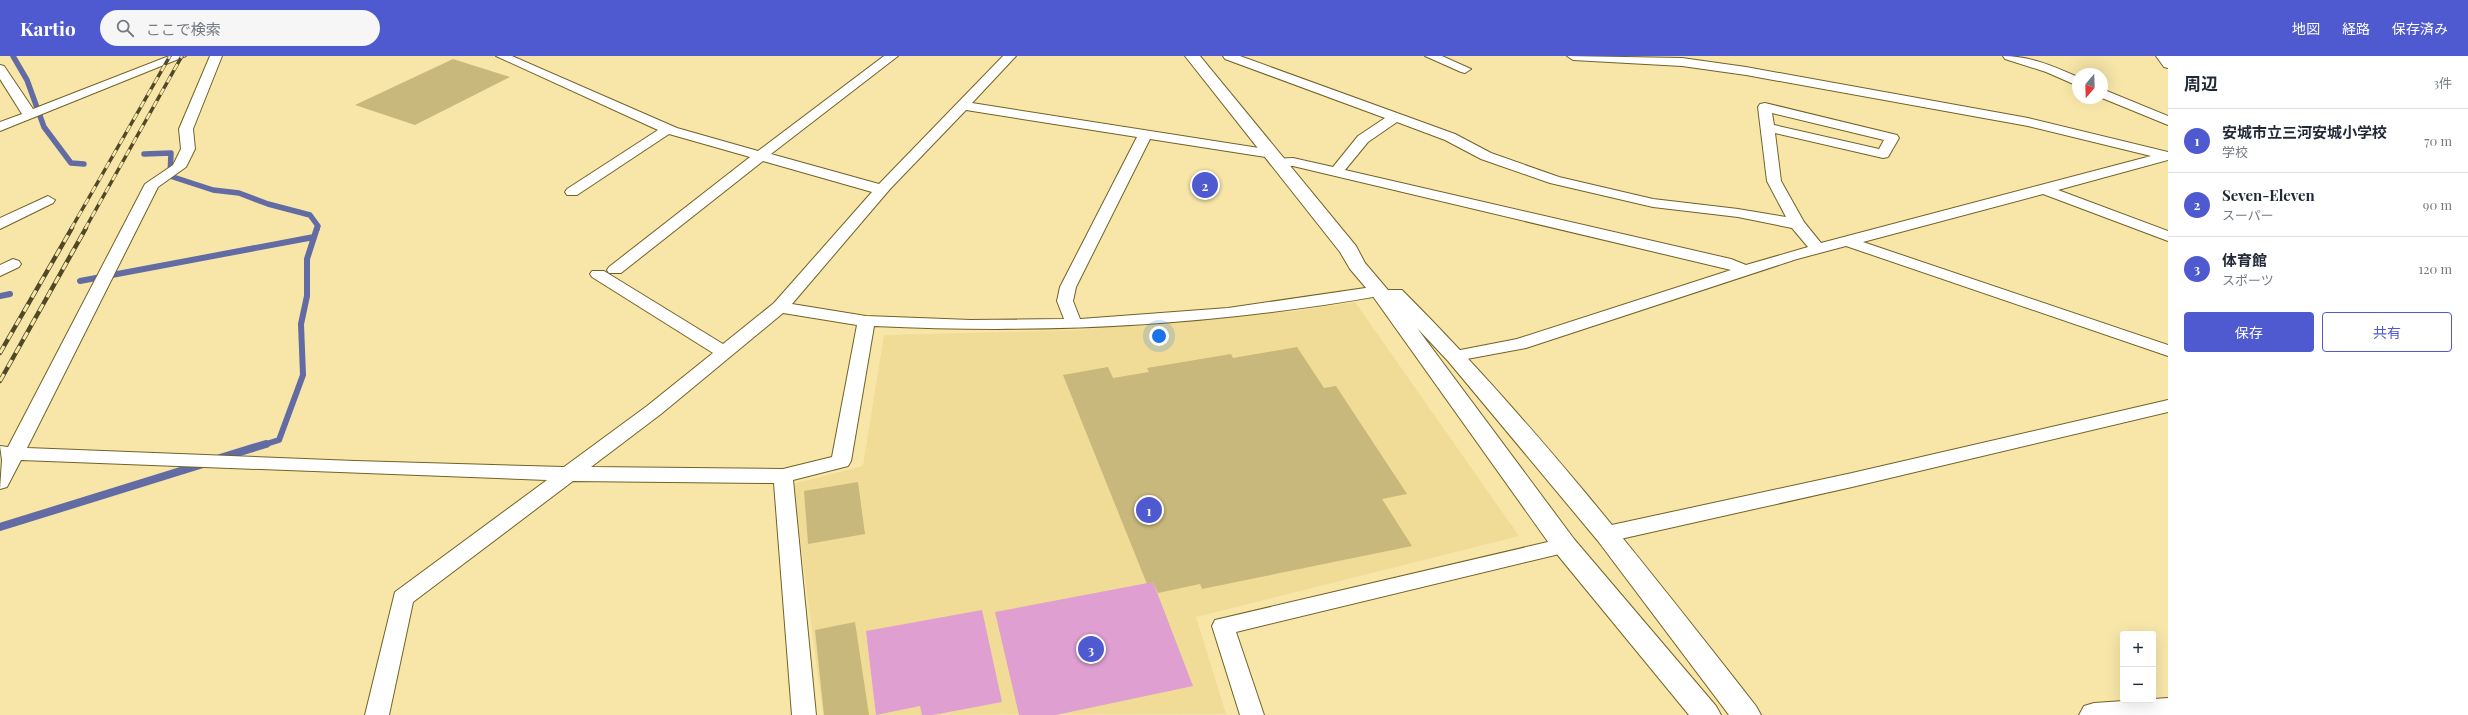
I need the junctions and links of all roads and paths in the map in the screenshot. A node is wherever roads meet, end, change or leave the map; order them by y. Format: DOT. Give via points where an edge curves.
graph roads {
  1 [pos="180,56"];
  2 [pos="216,56"];
  3 [pos="502,56"];
  4 [pos="892,56"];
  5 [pos="1010,56"];
  6 [pos="1192,56"];
  7 [pos="1229,56"];
  8 [pos="1431,56"];
  9 [pos="1573,56"];
  10 [pos="1639,56"];
  11 [pos="2009,56"];
  12 [pos="2162,56"];
  13 [pos="136,57"];
  14 [pos="1653,60"];
  15 [pos="2168,64"];
  16 [pos="0,69"];
  17 [pos="144,69"];
  18 [pos="1465,69"];
  19 [pos="2072,79"];
  20 [pos="2108,96"];
  21 [pos="962,105"];
  22 [pos="30,115"];
  23 [pos="1395,117"];
  24 [pos="15,121"];
  25 [pos="2168,121"];
  26 [pos="0,123"];
  27 [pos="0,127"];
  28 [pos="1767,127"];
  29 [pos="668,129"];
  30 [pos="1145,135"];
  31 [pos="2168,156"];
  32 [pos="759,157"];
  33 [pos="1275,158"];
  34 [pos="1336,172"];
  35 [pos="883,190"];
  36 [pos="2046,190"];
  37 [pos="572,192"];
  38 [pos="48,200"];
  39 [pos="0,224"];
  40 [pos="1797,224"];
  41 [pos="2168,236"];
  42 [pos="1846,241"];
  43 [pos="1818,249"];
  44 [pos="1349,250"];
  45 [pos="615,270"];
  46 [pos="1747,272"];
  47 [pos="598,274"];
  48 [pos="1379,291"];
  49 [pos="780,307"];
  50 [pos="866,321"];
  51 [pos="1074,324"];
  52 [pos="2168,351"];
  53 [pos="725,353"];
  54 [pos="1456,356"];
  55 [pos="2168,406"];
  56 [pos="7,454"];
  57 [pos="568,474"];
  58 [pos="784,476"];
  59 [pos="0,482"];
  60 [pos="1607,534"];
  61 [pos="1565,546"];
  62 [pos="2168,710"];
  63 [pos="377,715"];
  64 [pos="804,715"];
  65 [pos="1252,715"];
  66 [pos="1706,715"];
  67 [pos="1746,715"];
  68 [pos="2094,715"];
  1 -- 17 [label="street"];
  2 -- 56 [label="street" via="186,129 188,149 180,167 152,184"];
  3 -- 29 [label="street"];
  4 -- 32 [label="street"];
  5 -- 21 [label="street"];
  6 -- 33 [label="street"];
  7 -- 23 [label="street"];
  8 -- 18 [label="street"];
  9 -- 14 [label="street"];
  10 -- 14 [label="street"];
  11 -- 19 [label="street"];
  12 -- 15 [label="street"];
  13 -- 17 [label="street" via="136,64"];
  14 -- 31 [label="street" via="1746,71 2028,122"];
  16 -- 22 [label="street"];
  17 -- 22 [label="street"];
  20 -- 25 [label="street"];
  21 -- 30 [label="street"];
  21 -- 35 [label="street"];
  22 -- 24 [label="street"];
  23 -- 34 [label="street" via="1363,140"];
  23 -- 40 [label="street" via="1450,137 1486,156 1555,180 1653,203"];
  24 -- 26 [label="street"];
  24 -- 27 [label="street"];
  28 -- 28 [label="street" via="1764,107 1892,138 1883,154"];
  28 -- 40 [label="street" via="1774,181"];
  29 -- 32 [label="street"];
  29 -- 37 [label="street"];
  30 -- 33 [label="street"];
  30 -- 51 [label="street" via="1068,287 1065,301"];
  31 -- 36 [label="street"];
  32 -- 35 [label="street"];
  32 -- 45 [label="street"];
  33 -- 34 [label="street"];
  33 -- 44 [label="street"];
  34 -- 46 [label="street" via="1731,264"];
  35 -- 49 [label="street"];
  36 -- 41 [label="street"];
  36 -- 42 [label="street"];
  38 -- 39 [label="street"];
  40 -- 43 [label="street"];
  42 -- 43 [label="street"];
  42 -- 52 [label="street"];
  43 -- 46 [label="street"];
  44 -- 48 [label="street" via="1357,265"];
  44 -- 54 [label="street" via="1366,261"];
  46 -- 54 [label="street" via="1520,344"];
  47 -- 53 [label="street"];
  48 -- 51 [label="street" via="1288,307"];
  48 -- 61 [label="street"];
  49 -- 50 [label="street"];
  49 -- 53 [label="street"];
  50 -- 51 [label="street"];
  50 -- 58 [label="street" via="841,461"];
  53 -- 57 [label="street"];
  54 -- 60 [label="street"];
  55 -- 60 [label="street"];
  56 -- 57 [label="street"];
  56 -- 59 [label="street"];
  57 -- 58 [label="street"];
  57 -- 63 [label="street" via="403,598"];
  58 -- 64 [label="street"];
  60 -- 67 [label="street"];
  61 -- 65 [label="street" via="1223,626"];
  61 -- 66 [label="street"];
  62 -- 68 [label="street"];
}
